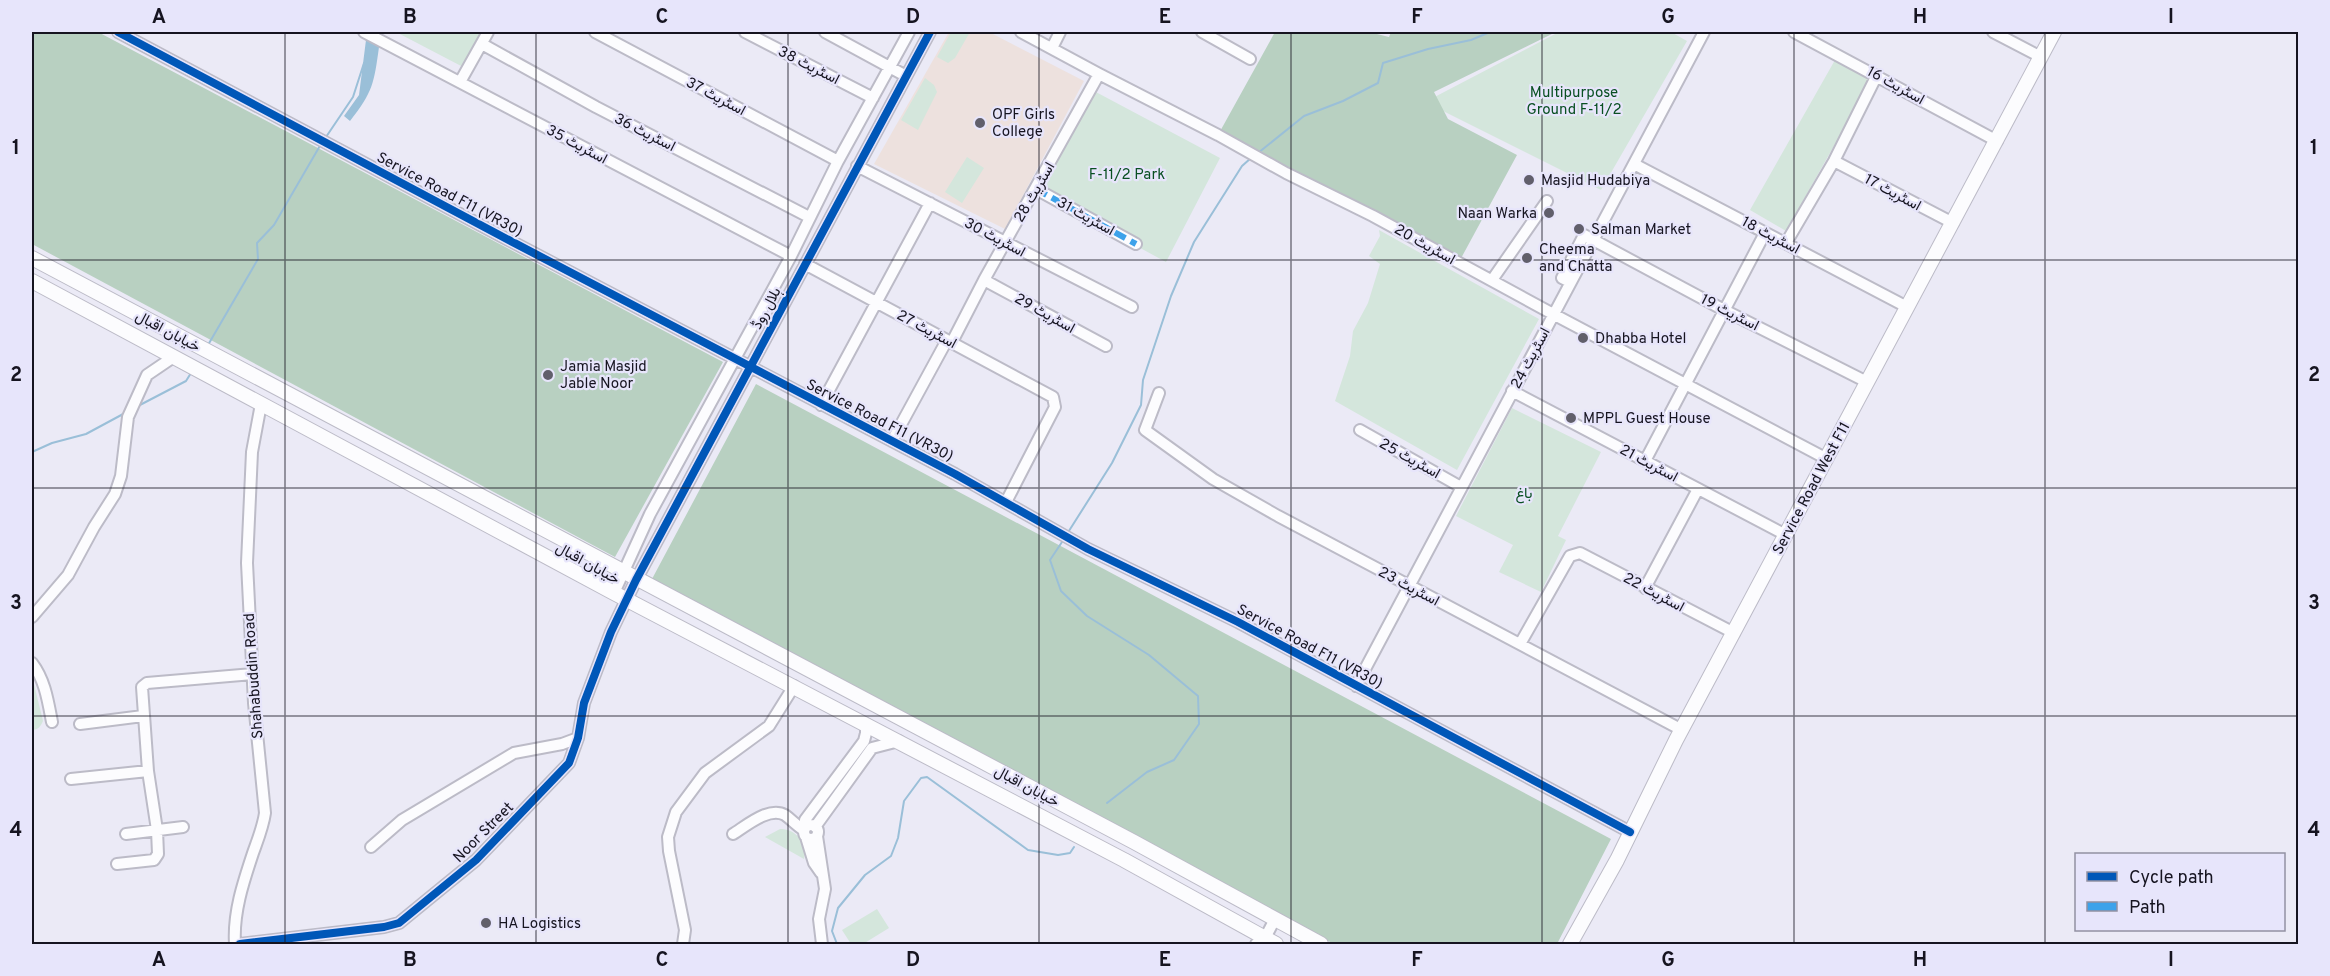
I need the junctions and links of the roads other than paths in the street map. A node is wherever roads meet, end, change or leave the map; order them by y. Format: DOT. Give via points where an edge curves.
graph roads {
  1 [pos="118,32"];
  2 [pos="364,32"];
  3 [pos="488,32"];
  4 [pos="595,32"];
  5 [pos="745,32"];
  6 [pos="825,32"];
  7 [pos="909,32"];
  8 [pos="930,32"];
  9 [pos="1021,32"];
  10 [pos="1060,32"];
  11 [pos="1202,32"];
  12 [pos="1704,32"];
  13 [pos="1794,32"];
  14 [pos="1993,32"];
  15 [pos="2054,32"];
  16 [pos="482,44"];
  17 [pos="1052,48"];
  18 [pos="2041,57"];
  19 [pos="1250,59"];
  20 [pos="890,67"];
  21 [pos="1099,74"];
  22 [pos="1877,75"];
  23 [pos="906,76"];
  24 [pos="460,82"];
  25 [pos="873,98"];
  26 [pos="1997,141"];
  27 [pos="1834,160"];
  28 [pos="838,161"];
  29 [pos="1635,164"];
  30 [pos="857,166"];
  31 [pos="1036,189"];
  32 [pos="1547,201"];
  33 [pos="930,203"];
  34 [pos="809,217"];
  35 [pos="1953,223"];
  36 [pos="1765,233"];
  37 [pos="1593,240"];
  38 [pos="1005,243"];
  39 [pos="1786,243"];
  40 [pos="1136,244"];
  41 [pos="791,256"];
  42 [pos="32,258"];
  43 [pos="805,264"];
  44 [pos="984,280"];
  45 [pos="1492,280"];
  46 [pos="32,281"];
  47 [pos="877,302"];
  48 [pos="1132,307"];
  49 [pos="1907,307"];
  50 [pos="1724,310"];
  51 [pos="1553,314"];
  52 [pos="950,341"];
  53 [pos="1106,346"];
  54 [pos="172,358"];
  55 [pos="734,358"];
  56 [pos="750,367"];
  57 [pos="1868,382"];
  58 [pos="1685,384"];
  59 [pos="270,385"];
  60 [pos="1512,392"];
  61 [pos="1159,393"];
  62 [pos="261,404"];
  63 [pos="821,405"];
  64 [pos="1360,430"];
  65 [pos="892,441"];
  66 [pos="1827,459"];
  67 [pos="1645,461"];
  68 [pos="1461,487"];
  69 [pos="1698,489"];
  70 [pos="1006,502"];
  71 [pos="537,527"];
  72 [pos="1786,535"];
  73 [pos="528,546"];
  74 [pos="622,572"];
  75 [pos="636,580"];
  76 [pos="1409,586"];
  77 [pos="1645,588"];
  78 [pos="614,593"];
  79 [pos="627,599"];
  80 [pos="32,617"];
  81 [pos="1734,633"];
  82 [pos="1520,644"];
  83 [pos="32,663"];
  84 [pos="803,668"];
  85 [pos="253,674"];
  86 [pos="794,686"];
  87 [pos="1356,686"];
  88 [pos="143,716"];
  89 [pos="52,722"];
  90 [pos="80,724"];
  91 [pos="866,724"];
  92 [pos="1682,730"];
  93 [pos="578,738"];
  94 [pos="899,741"];
  95 [pos="943,742"];
  96 [pos="935,760"];
  97 [pos="148,771"];
  98 [pos="71,779"];
  99 [pos="183,827"];
  100 [pos="157,830"];
  101 [pos="810,831"];
  102 [pos="1630,832"];
  103 [pos="126,834"];
  104 [pos="733,834"];
  105 [pos="371,847"];
  106 [pos="117,864"];
  107 [pos="1275,919"];
  108 [pos="1266,942"];
  109 [pos="235,945"];
  110 [pos="240,945"];
  111 [pos="683,945"];
  112 [pos="822,945"];
  113 [pos="1322,945"];
  114 [pos="1570,945"];
  1 -- 55 [label="street, Service Road F11 (VR30)"];
  2 -- 24 [label="street, اسٹریٹ 35"];
  3 -- 16 [label="street"];
  4 -- 28 [label="street, اسٹریٹ 37"];
  5 -- 25 [label="street, اسٹریٹ 38"];
  6 -- 20 [label="street"];
  7 -- 20 [label="street, ہلال روڈ"];
  8 -- 23 [label="street, ہلال روڈ"];
  9 -- 17 [label="street, اسٹریٹ 20"];
  10 -- 17 [label="street"];
  11 -- 19 [label="street"];
  12 -- 29 [label="street, اسٹریٹ 24"];
  13 -- 22 [label="street, اسٹریٹ 16"];
  14 -- 18 [label="street"];
  15 -- 18 [label="main road, Service Road West F11"];
  16 -- 24 [label="street"];
  16 -- 34 [label="street, اسٹریٹ 36"];
  17 -- 21 [label="street, اسٹریٹ 20"];
  18 -- 26 [label="main road, Service Road West F11"];
  20 -- 23 [label="street"];
  20 -- 25 [label="street, ہلال روڈ"];
  21 -- 31 [label="street, اسٹریٹ 28"];
  21 -- 45 [label="street, اسٹریٹ 20"];
  22 -- 26 [label="street, اسٹریٹ 16"];
  22 -- 27 [label="street"];
  23 -- 30 [label="street, ہلال روڈ"];
  24 -- 41 [label="street, اسٹریٹ 35"];
  25 -- 28 [label="street, ہلال روڈ"];
  26 -- 35 [label="main road, Service Road West F11"];
  27 -- 35 [label="street, اسٹریٹ 17"];
  27 -- 39 [label="street"];
  28 -- 34 [label="street, ہلال روڈ"];
  29 -- 36 [label="street, اسٹریٹ 18"];
  29 -- 37 [label="street, اسٹریٹ 24"];
  30 -- 33 [label="street, اسٹریٹ 30"];
  30 -- 43 [label="street, ہلال روڈ"];
  31 -- 38 [label="street, اسٹریٹ 28"];
  31 -- 40 [label="street, اسٹریٹ 31"];
  32 -- 45 [label="street"];
  33 -- 38 [label="street, اسٹریٹ 30"];
  33 -- 47 [label="street"];
  34 -- 41 [label="street, ہلال روڈ"];
  35 -- 49 [label="main road, Service Road West F11"];
  36 -- 39 [label="street, اسٹریٹ 18"];
  36 -- 50 [label="street"];
  37 -- 50 [label="street, اسٹریٹ 19"];
  37 -- 51 [label="street, اسٹریٹ 24"];
  38 -- 44 [label="street, اسٹریٹ 28"];
  38 -- 48 [label="street, اسٹریٹ 30"];
  39 -- 49 [label="street, اسٹریٹ 18"];
  41 -- 55 [label="street, ہلال روڈ"];
  42 -- 59 [label="main road, خیابان اقبال"];
  43 -- 47 [label="street, اسٹریٹ 27"];
  43 -- 56 [label="street, ہلال روڈ"];
  44 -- 52 [label="street, اسٹریٹ 28"];
  44 -- 53 [label="street, اسٹریٹ 29"];
  45 -- 51 [label="street, اسٹریٹ 20"];
  46 -- 54 [label="main road, خیابان اقبال"];
  47 -- 52 [label="street, اسٹریٹ 27"];
  47 -- 63 [label="street"];
  49 -- 57 [label="main road, Service Road West F11"];
  50 -- 57 [label="street, اسٹریٹ 19"];
  50 -- 58 [label="street"];
  51 -- 58 [label="street, اسٹریٹ 20"];
  51 -- 60 [label="street, اسٹریٹ 24"];
  52 -- 65 [label="street, اسٹریٹ 28"];
  52 -- 70 [label="street, اسٹریٹ 27" via="1050,395 1055,402"];
  54 -- 62 [label="main road, خیابان اقبال"];
  54 -- 80 [label="street" via="147,375 128,417 115,494 68,575"];
  55 -- 56 [label="street, Service Road F11 (VR30)"];
  55 -- 74 [label="street, ہلال روڈ"];
  56 -- 63 [label="street, Service Road F11 (VR30)"];
  56 -- 75 [label="street, ہلال روڈ"];
  57 -- 66 [label="main road, Service Road West F11"];
  58 -- 66 [label="street, اسٹریٹ 20"];
  58 -- 67 [label="street"];
  59 -- 62 [label="main road"];
  59 -- 71 [label="main road, خیابان اقبال"];
  60 -- 67 [label="street, اسٹریٹ 21"];
  60 -- 68 [label="street, اسٹریٹ 24"];
  61 -- 76 [label="street, اسٹریٹ 23" via="1145,430 1213,478"];
  62 -- 73 [label="main road, خیابان اقبال"];
  62 -- 85 [label="street, Shahabuddin Road" via="254,437 248,526 247,594"];
  63 -- 65 [label="street, Service Road F11 (VR30)"];
  64 -- 68 [label="street, اسٹریٹ 25"];
  65 -- 70 [label="street, Service Road F11 (VR30)"];
  66 -- 72 [label="main road, Service Road West F11"];
  67 -- 69 [label="street, اسٹریٹ 21"];
  68 -- 76 [label="street, اسٹریٹ 24"];
  69 -- 72 [label="street, اسٹریٹ 21"];
  69 -- 77 [label="street"];
  70 -- 87 [label="street, Service Road F11 (VR30)" via="1088,549 1238,622"];
  71 -- 73 [label="main road"];
  71 -- 74 [label="main road, خیابان اقبال"];
  72 -- 81 [label="main road, Service Road West F11"];
  73 -- 78 [label="main road, خیابان اقبال"];
  74 -- 75 [label="main road, خیابان اقبال"];
  74 -- 78 [label="street, ہلال روڈ"];
  75 -- 79 [label="street, ہلال روڈ"];
  75 -- 84 [label="main road, خیابان اقبال"];
  76 -- 82 [label="street, اسٹریٹ 23"];
  76 -- 87 [label="street, اسٹریٹ 24"];
  77 -- 81 [label="street, اسٹریٹ 22"];
  77 -- 82 [label="street, اسٹریٹ 22" via="1575,553"];
  78 -- 79 [label="main road, خیابان اقبال"];
  79 -- 86 [label="main road, خیابان اقبال"];
  79 -- 93 [label="street, Noor Street" via="584,703"];
  81 -- 92 [label="main road, Service Road West F11"];
  82 -- 92 [label="street, اسٹریٹ 23"];
  83 -- 89 [label="street" via="43,683"];
  84 -- 86 [label="main road"];
  84 -- 95 [label="main road, خیابان اقبال"];
  85 -- 88 [label="street" via="147,683 142,687"];
  85 -- 109 [label="street, Shahabuddin Road" via="265,813 237,910"];
  86 -- 91 [label="main road, خیابان اقبال"];
  86 -- 111 [label="street" via="769,726 705,773 676,812 668,837 685,930"];
  87 -- 102 [label="street, Service Road F11 (VR30)"];
  88 -- 90 [label="street"];
  88 -- 97 [label="street"];
  91 -- 94 [label="main road, خیابان اقبال"];
  91 -- 101 [label="street" via="864,741 805,820"];
  92 -- 102 [label="main road, Service Road West F11"];
  93 -- 105 [label="street" via="514,753 402,820"];
  93 -- 110 [label="street, Noor Street" via="562,772 476,860 399,922"];
  94 -- 96 [label="main road, خیابان اقبال"];
  94 -- 101 [label="street" via="872,748"];
  95 -- 96 [label="main road"];
  95 -- 107 [label="main road, خیابان اقبال"];
  96 -- 108 [label="main road, خیابان اقبال"];
  97 -- 98 [label="street"];
  97 -- 100 [label="street"];
  99 -- 100 [label="street"];
  100 -- 103 [label="street"];
  100 -- 106 [label="street" via="157,858"];
  101 -- 104 [label="street" via="775,812"];
  101 -- 112 [label="street" via="814,863 825,889 819,919"];
  102 -- 114 [label="main road, Service Road West F11"];
  107 -- 108 [label="street"];
  107 -- 113 [label="main road, خیابان اقبال"];
}
